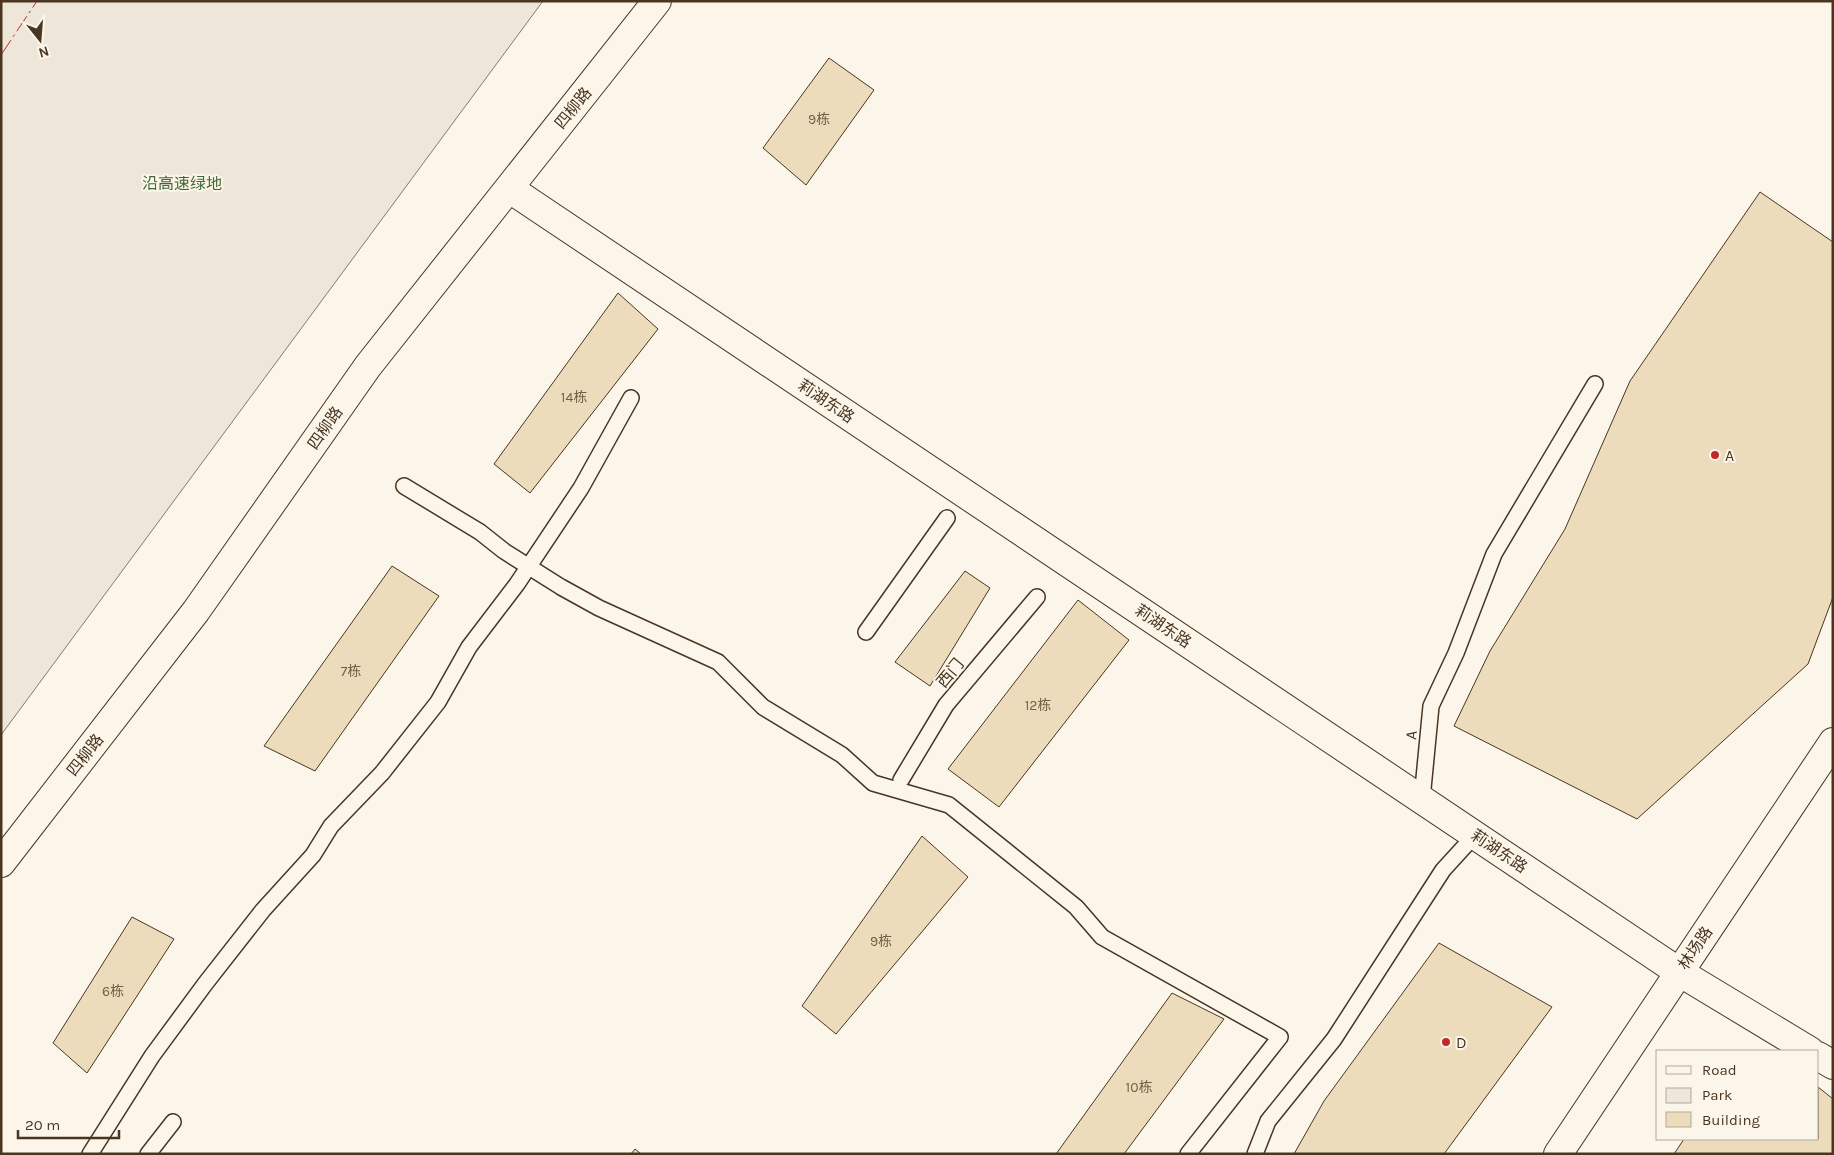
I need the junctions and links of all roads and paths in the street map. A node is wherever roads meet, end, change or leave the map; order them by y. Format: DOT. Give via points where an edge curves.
graph roads {
  1 [pos="657,1"];
  2 [pos="519,195"];
  3 [pos="1595,384"];
  4 [pos="631,398"];
  5 [pos="404,486"];
  6 [pos="947,518"];
  7 [pos="1037,597"];
  8 [pos="866,632"];
  9 [pos="1833,742"];
  10 [pos="901,780"];
  11 [pos="1422,799"];
  12 [pos="1475,835"];
  13 [pos="1,863"];
  14 [pos="1679,972"];
  15 [pos="1808,1050"];
  16 [pos="1819,1057"];
  17 [pos="1833,1065"];
  18 [pos="172,1122"];
  19 [pos="90,1154"];
  20 [pos="148,1154"];
  21 [pos="1188,1154"];
  22 [pos="1254,1154"];
  23 [pos="1558,1154"];
  1 -- 13 [label="street, 四柳路" via="368,366 196,611"];
  2 -- 11 [label="street, 莉湖东路"];
  3 -- 11 [label="lane, A" via="1494,554 1456,653 1431,706"];
  4 -- 19 [label="lane" via="581,488 517,584 469,647 438,702 382,773 331,826 313,855 263,910 205,984 152,1056"];
  5 -- 21 [label="lane" via="480,532 561,588 718,662 763,707 842,754 872,783 949,805 1076,907 1102,937 1280,1037"];
  6 -- 8 [label="lane"];
  7 -- 10 [label="lane, 西门" via="946,705"];
  9 -- 14 [label="street, 林场路"];
  11 -- 12 [label="street, 莉湖东路"];
  12 -- 14 [label="street, 莉湖东路"];
  12 -- 22 [label="lane" via="1443,870 1334,1039 1268,1121"];
  14 -- 15 [label="street, 莉湖东路"];
  14 -- 23 [label="street, 林场路"];
  16 -- 17 [label="street"];
  18 -- 20 [label="lane"];
}
